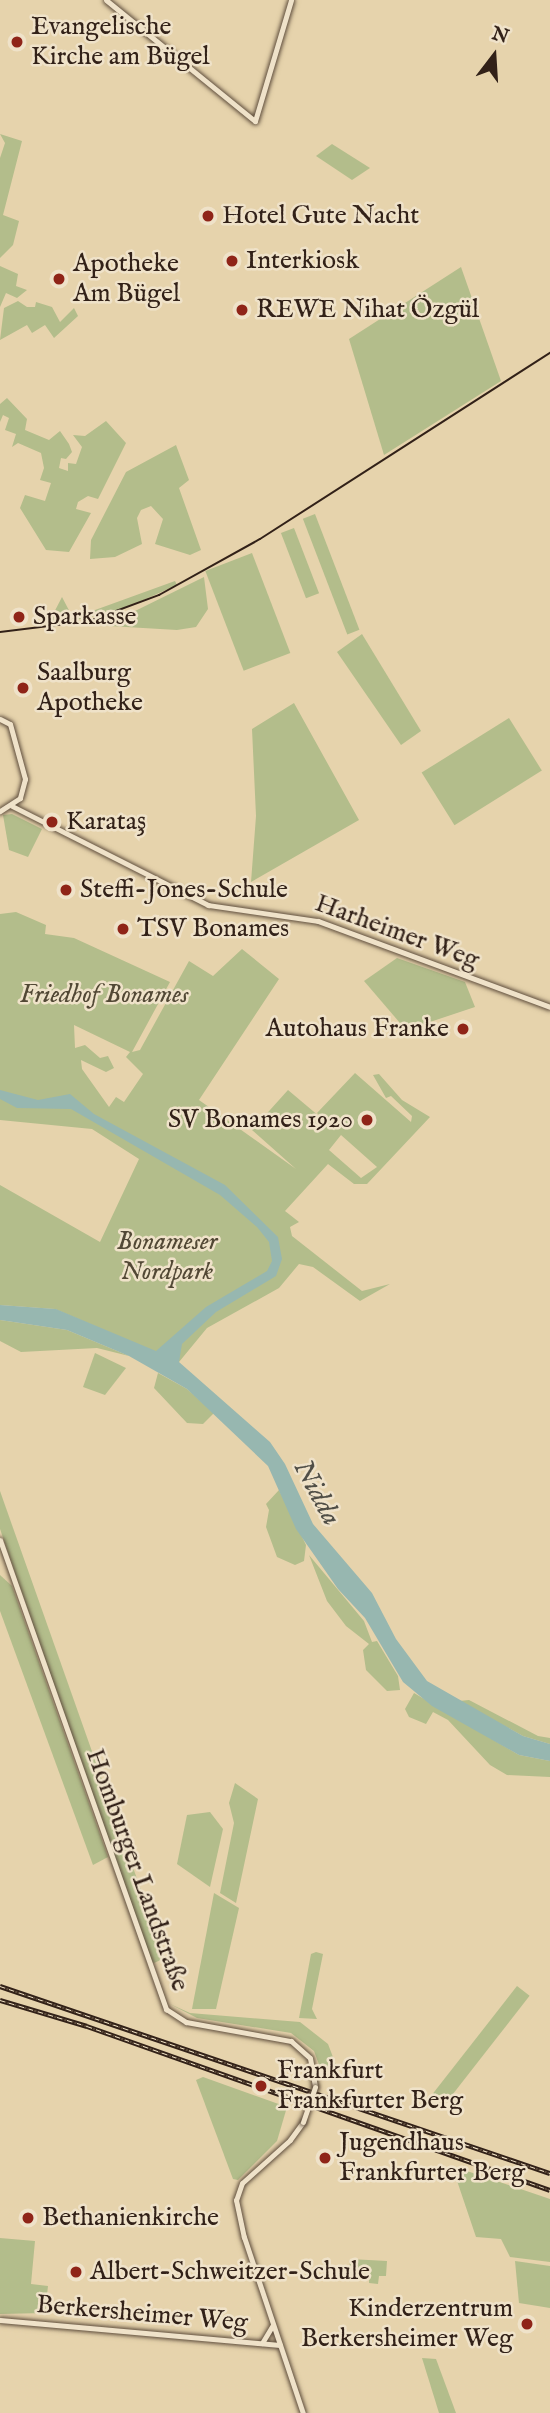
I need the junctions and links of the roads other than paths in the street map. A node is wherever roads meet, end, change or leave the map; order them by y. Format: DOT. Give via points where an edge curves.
graph roads {
  1 [pos="106,0"];
  2 [pos="291,0"];
  3 [pos="0,719"];
  4 [pos="12,807"];
  5 [pos="0,811"];
  6 [pos="550,1007"];
  7 [pos="0,1540"];
  8 [pos="10,1567"];
  9 [pos="1,1569"];
  10 [pos="0,2320"];
  11 [pos="273,2324"];
  12 [pos="260,2344"];
  13 [pos="280,2345"];
  14 [pos="303,2413"];
  1 -- 2 [label="street" via="255,121"];
  3 -- 4 [label="street" via="10,724 26,779"];
  4 -- 5 [label="street"];
  4 -- 6 [label="street, Harheimer Weg" via="208,905 318,921"];
  7 -- 8 [label="street, Homburger Landstraße"];
  8 -- 9 [label="street"];
  8 -- 11 [label="street, Homburger Landstraße, bridge" via="166,2009 186,2022 291,2041 310,2058 315,2087 303,2122 290,2140 242,2183 236,2200"];
  10 -- 12 [label="street, Berkersheimer Weg"];
  11 -- 12 [label="street" via="270,2337"];
  11 -- 13 [label="street, Homburger Landstraße"];
  12 -- 13 [label="street, Berkersheimer Weg"];
  13 -- 14 [label="street, Homburger Landstraße"];
}
